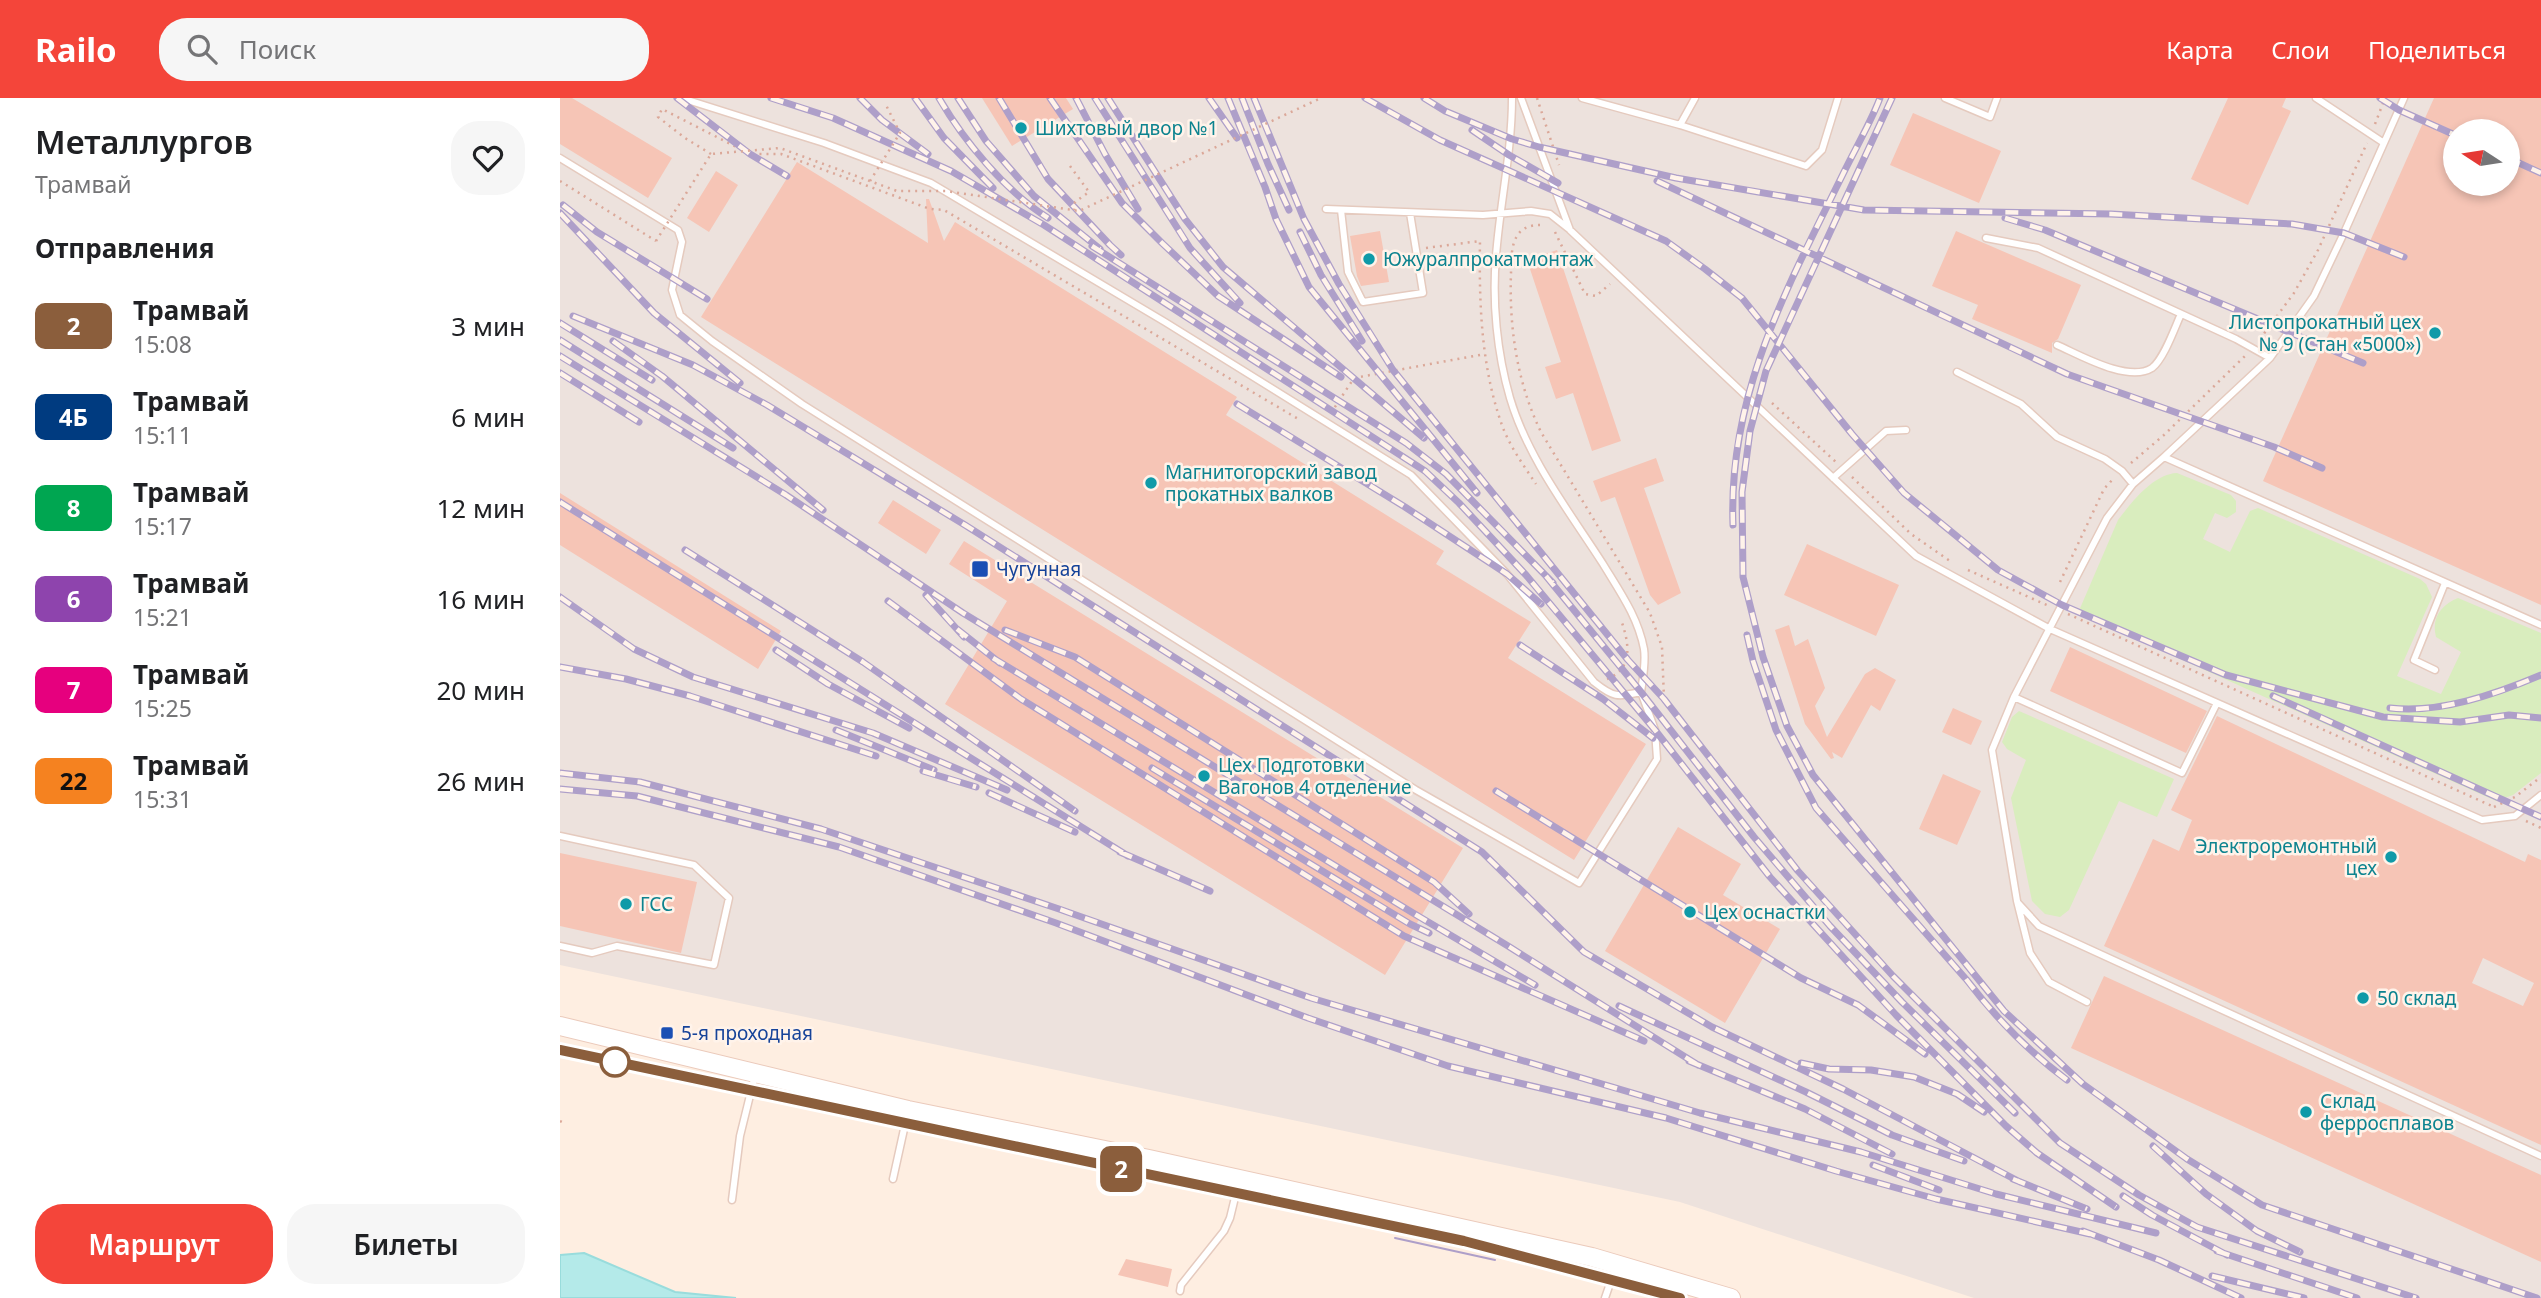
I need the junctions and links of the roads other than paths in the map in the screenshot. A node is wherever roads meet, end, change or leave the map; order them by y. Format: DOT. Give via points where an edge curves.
graph roads {
  1 [pos="681,98"];
  2 [pos="1512,98"];
  3 [pos="1521,98"];
  4 [pos="1582,98"];
  5 [pos="1695,98"];
  6 [pos="1838,98"];
  7 [pos="1945,98"];
  8 [pos="1997,98"];
  9 [pos="2316,98"];
  10 [pos="2404,98"];
  11 [pos="1680,125"];
  12 [pos="2384,143"];
  13 [pos="560,158"];
  14 [pos="1326,209"];
  15 [pos="1341,210"];
  16 [pos="1410,213"];
  17 [pos="1501,215"];
  18 [pos="1570,230"];
  19 [pos="1986,238"];
  20 [pos="2181,314"];
  21 [pos="2057,345"];
  22 [pos="2270,358"];
  23 [pos="1957,372"];
  24 [pos="1906,429"];
  25 [pos="2164,457"];
  26 [pos="1833,478"];
  27 [pos="2133,484"];
  28 [pos="2445,583"];
  29 [pos="2541,625"];
  30 [pos="2050,629"];
  31 [pos="2434,670"];
  32 [pos="1641,692"];
  33 [pos="2014,697"];
  34 [pos="2217,703"];
  35 [pos="2541,795"];
  36 [pos="560,836"];
  37 [pos="2017,901"];
  38 [pos="560,946"];
  39 [pos="2087,1002"];
  40 [pos="560,1026"];
  41 [pos="755,1073"];
  42 [pos="908,1110"];
  43 [pos="2541,1156"];
  44 [pos="893,1179"];
  45 [pos="1239,1179"];
  46 [pos="732,1200"];
  47 [pos="1616,1265"];
  48 [pos="1180,1291"];
  49 [pos="1605,1298"];
  50 [pos="1731,1298"];
  1 -- 32 [label="lane" via="931,183 1165,322 1411,475 1507,574 1594,682 1610,695"];
  2 -- 17 [label="lane" via="1512,139"];
  3 -- 18 [label="lane"];
  4 -- 11 [label="lane"];
  5 -- 11 [label="lane"];
  6 -- 11 [label="lane" via="1822,150 1806,166"];
  7 -- 8 [label="lane" via="1990,117"];
  9 -- 12 [label="lane"];
  10 -- 12 [label="lane"];
  12 -- 22 [label="lane" via="2314,296"];
  13 -- 32 [label="lane" via="678,230 682,242 672,290 680,315 712,341 814,411 1405,783 1579,883 1657,759 1655,730"];
  14 -- 15 [label="lane"];
  15 -- 16 [label="lane"];
  15 -- 16 [label="lane" via="1348,272 1363,302 1423,293"];
  16 -- 17 [label="lane"];
  17 -- 18 [label="lane" via="1550,214"];
  17 -- 32 [label="lane" via="1494,298 1510,397 1525,441 1635,616 1644,652"];
  18 -- 26 [label="lane"];
  19 -- 20 [label="lane" via="2038,248"];
  20 -- 21 [label="lane" via="2153,367 2136,373 2112,369"];
  20 -- 22 [label="lane"];
  22 -- 25 [label="lane"];
  23 -- 27 [label="lane" via="2021,404 2057,438 2105,458"];
  24 -- 26 [label="lane" via="1886,431"];
  25 -- 27 [label="lane"];
  25 -- 28 [label="lane"];
  26 -- 30 [label="lane" via="1916,556"];
  27 -- 30 [label="lane" via="2107,518"];
  28 -- 29 [label="lane"];
  28 -- 31 [label="lane" via="2414,660"];
  30 -- 33 [label="lane"];
  30 -- 34 [label="lane"];
  33 -- 34 [label="lane" via="2182,773"];
  33 -- 37 [label="lane" via="1992,750"];
  34 -- 35 [label="lane" via="2482,820 2515,816"];
  36 -- 38 [label="lane" via="694,865 729,898 715,965 617,946 592,953"];
  37 -- 39 [label="lane" via="2030,953 2049,982"];
  37 -- 43 [label="lane" via="2039,926"];
  40 -- 41 [label="main road"];
  41 -- 42 [label="main road"];
  41 -- 46 [label="lane" via="740,1136"];
  42 -- 44 [label="lane"];
  42 -- 45 [label="main road"];
  45 -- 47 [label="main road"];
  45 -- 48 [label="lane" via="1224,1231"];
  47 -- 49 [label="lane"];
  47 -- 50 [label="main road"];
}
